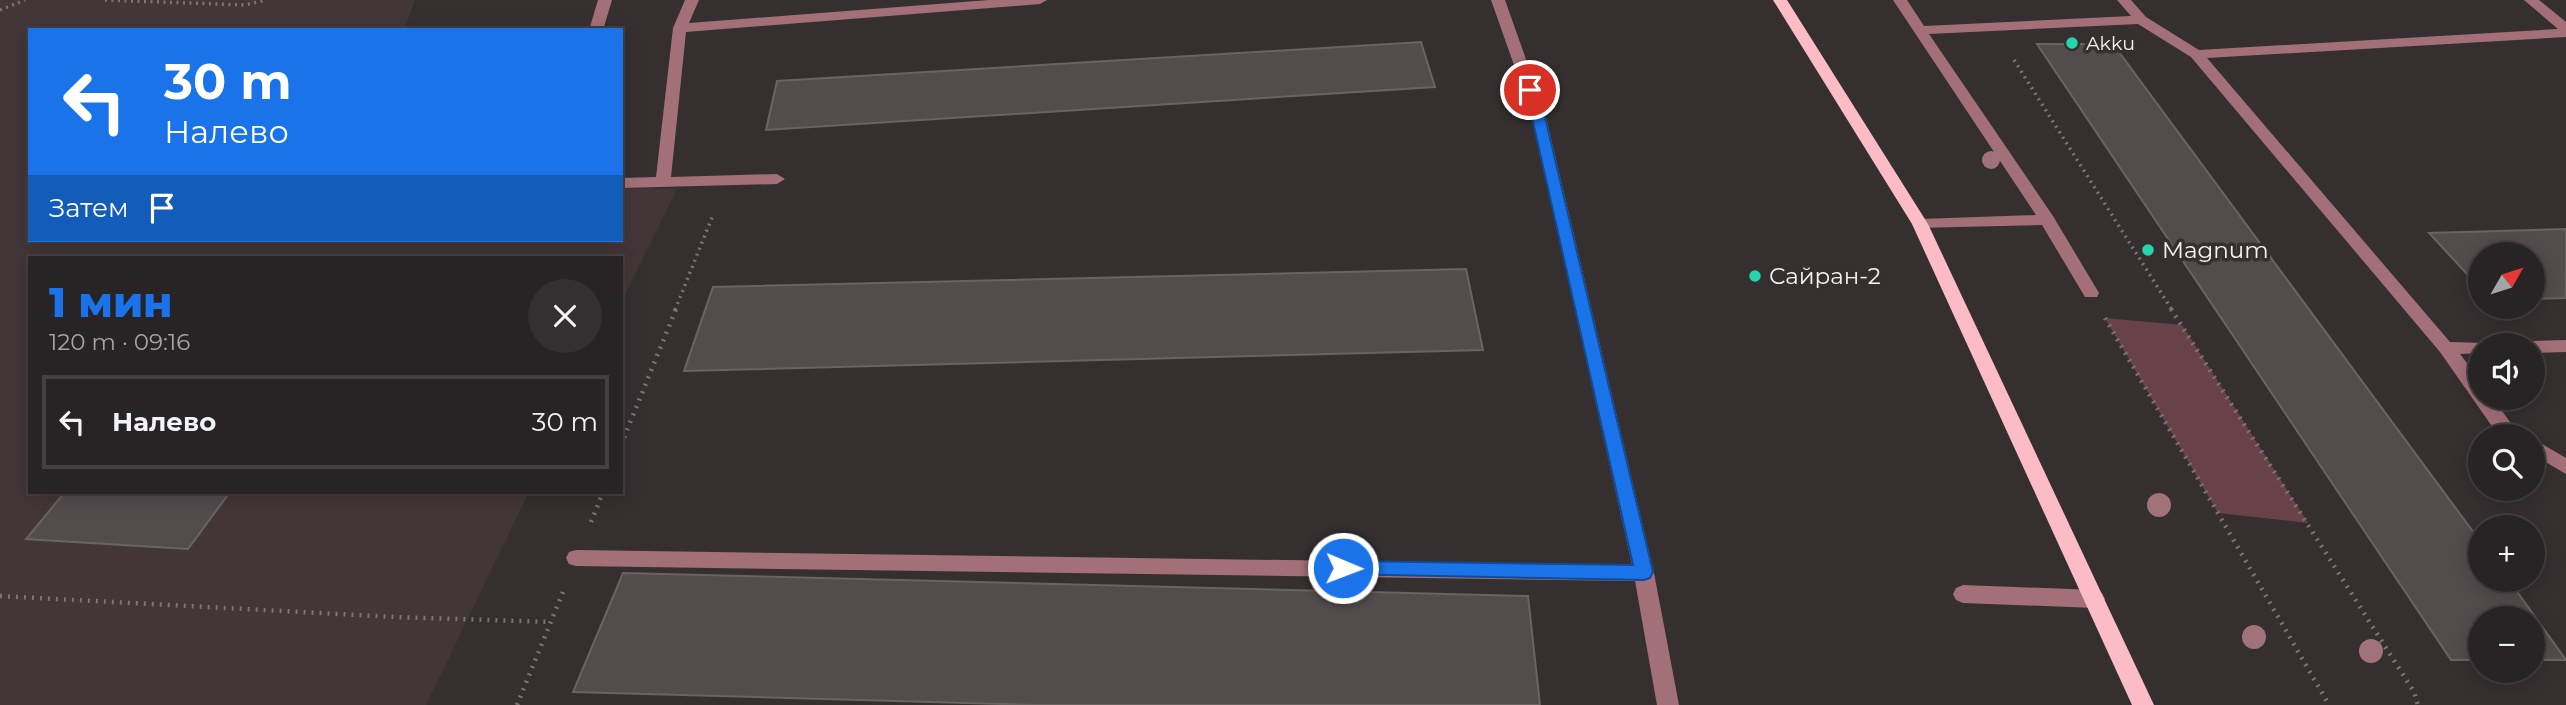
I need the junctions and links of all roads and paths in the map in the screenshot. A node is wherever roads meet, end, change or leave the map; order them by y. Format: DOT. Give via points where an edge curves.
graph roads {
  1 [pos="25,0"];
  2 [pos="105,0"];
  3 [pos="266,0"];
  4 [pos="605,0"];
  5 [pos="692,0"];
  6 [pos="1040,0"];
  7 [pos="1497,0"];
  8 [pos="1780,0"];
  9 [pos="1900,0"];
  10 [pos="2124,0"];
  11 [pos="2531,0"];
  12 [pos="0,10"];
  13 [pos="2141,20"];
  14 [pos="1993,26"];
  15 [pos="597,28"];
  16 [pos="680,28"];
  17 [pos="1921,30"];
  18 [pos="2566,31"];
  19 [pos="2196,54"];
  20 [pos="777,179"];
  21 [pos="727,181"];
  22 [pos="663,182"];
  23 [pos="623,183"];
  24 [pos="2047,220"];
  25 [pos="1920,224"];
  26 [pos="2091,293"];
  27 [pos="2545,346"];
  28 [pos="2566,346"];
  29 [pos="2468,347"];
  30 [pos="2446,348"];
  31 [pos="2468,378"];
  32 [pos="623,440"];
  33 [pos="2545,453"];
  34 [pos="2566,467"];
  35 [pos="602,494"];
  36 [pos="576,558"];
  37 [pos="1644,572"];
  38 [pos="1963,594"];
  39 [pos="0,596"];
  40 [pos="2095,599"];
  41 [pos="551,622"];
  42 [pos="517,705"];
  43 [pos="1668,705"];
  44 [pos="2143,705"];
  45 [pos="2329,705"];
  46 [pos="2418,705"];
  1 -- 12 [label="path"];
  2 -- 3 [label="path" via="246,5"];
  4 -- 15 [label="street"];
  5 -- 16 [label="street"];
  6 -- 16 [label="street"];
  7 -- 37 [label="street" via="1538,113"];
  8 -- 25 [label="main road"];
  9 -- 17 [label="street"];
  10 -- 13 [label="street"];
  11 -- 18 [label="street"];
  13 -- 14 [label="street"];
  13 -- 19 [label="street"];
  14 -- 17 [label="street"];
  14 -- 46 [label="path" via="2400,669"];
  16 -- 22 [label="street"];
  17 -- 24 [label="street"];
  18 -- 19 [label="street"];
  19 -- 30 [label="street"];
  20 -- 21 [label="street"];
  21 -- 22 [label="street"];
  21 -- 32 [label="path"];
  22 -- 23 [label="street"];
  24 -- 25 [label="street"];
  24 -- 26 [label="street"];
  25 -- 40 [label="main road"];
  26 -- 45 [label="path"];
  27 -- 28 [label="street"];
  29 -- 30 [label="street"];
  30 -- 31 [label="street"];
  33 -- 34 [label="street"];
  35 -- 36 [label="path"];
  36 -- 37 [label="street"];
  36 -- 41 [label="path"];
  37 -- 43 [label="street"];
  38 -- 40 [label="street"];
  39 -- 41 [label="path"];
  40 -- 44 [label="main road"];
  41 -- 42 [label="path"];
}
